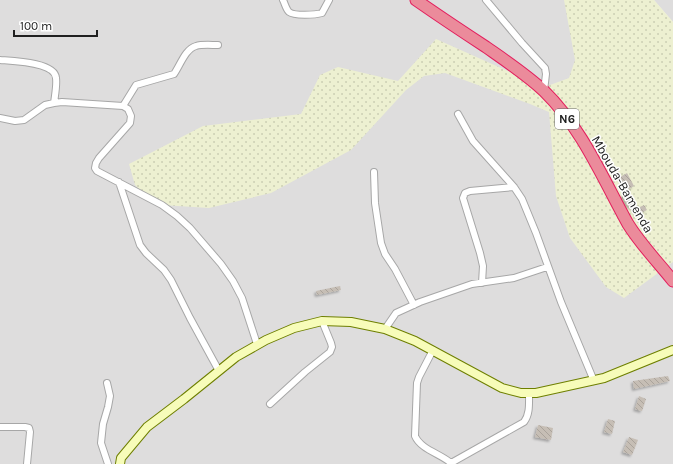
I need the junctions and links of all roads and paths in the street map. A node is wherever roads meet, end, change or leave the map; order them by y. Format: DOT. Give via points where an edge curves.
graph roads {
  1 [pos="283,0"];
  2 [pos="329,0"];
  3 [pos="416,0"];
  4 [pos="486,0"];
  5 [pos="218,45"];
  6 [pos="0,60"];
  7 [pos="544,91"];
  8 [pos="54,103"];
  9 [pos="123,106"];
  10 [pos="458,114"];
  11 [pos="0,118"];
  12 [pos="374,172"];
  13 [pos="119,182"];
  14 [pos="514,187"];
  15 [pos="547,266"];
  16 [pos="668,270"];
  17 [pos="673,281"];
  18 [pos="482,283"];
  19 [pos="414,305"];
  20 [pos="322,321"];
  21 [pos="385,329"];
  22 [pos="258,344"];
  23 [pos="433,350"];
  24 [pos="673,350"];
  25 [pos="219,371"];
  26 [pos="594,381"];
  27 [pos="107,383"];
  28 [pos="529,393"];
  29 [pos="270,404"];
  30 [pos="0,428"];
  31 [pos="452,463"];
  32 [pos="27,464"];
  33 [pos="108,464"];
  34 [pos="120,464"];
  1 -- 2 [label="street" via="290,13 295,15 318,14"];
  3 -- 7 [label="highway, Mbouda-Bamenda / N6" via="512,65"];
  4 -- 7 [label="street" via="545,68"];
  5 -- 9 [label="street" via="193,47 174,74 136,85"];
  6 -- 8 [label="street" via="40,65 51,69 56,78"];
  7 -- 16 [label="highway, Mbouda-Bamenda / N6" via="581,138 644,248"];
  8 -- 9 [label="street"];
  8 -- 11 [label="street" via="24,120"];
  9 -- 13 [label="street" via="128,109 131,116 130,123 99,158 95,168"];
  10 -- 14 [label="street" via="473,140"];
  12 -- 19 [label="street" via="375,203 381,243"];
  13 -- 22 [label="street" via="177,216 221,264 242,298"];
  13 -- 25 [label="street" via="140,245 164,270"];
  14 -- 15 [label="street" via="522,199"];
  14 -- 18 [label="street" via="470,191 465,193 463,198 483,266"];
  15 -- 18 [label="street" via="514,278"];
  15 -- 26 [label="street"];
  16 -- 17 [label="highway, Mbouda-Bamenda / N6"];
  18 -- 19 [label="street" via="462,287"];
  19 -- 21 [label="street" via="396,313"];
  20 -- 21 [label="street" via="351,322"];
  20 -- 22 [label="street" via="294,328"];
  20 -- 29 [label="street" via="331,343 330,352"];
  21 -- 23 [label="street"];
  22 -- 25 [label="street"];
  23 -- 28 [label="street" via="502,388"];
  23 -- 31 [label="street" via="417,383 415,436 422,445"];
  24 -- 26 [label="street"];
  25 -- 34 [label="street" via="147,427 121,458"];
  26 -- 28 [label="street"];
  27 -- 33 [label="street" via="110,396 101,443"];
  28 -- 31 [label="street" via="529,413 524,422"];
  30 -- 32 [label="street" via="29,428"];
}
